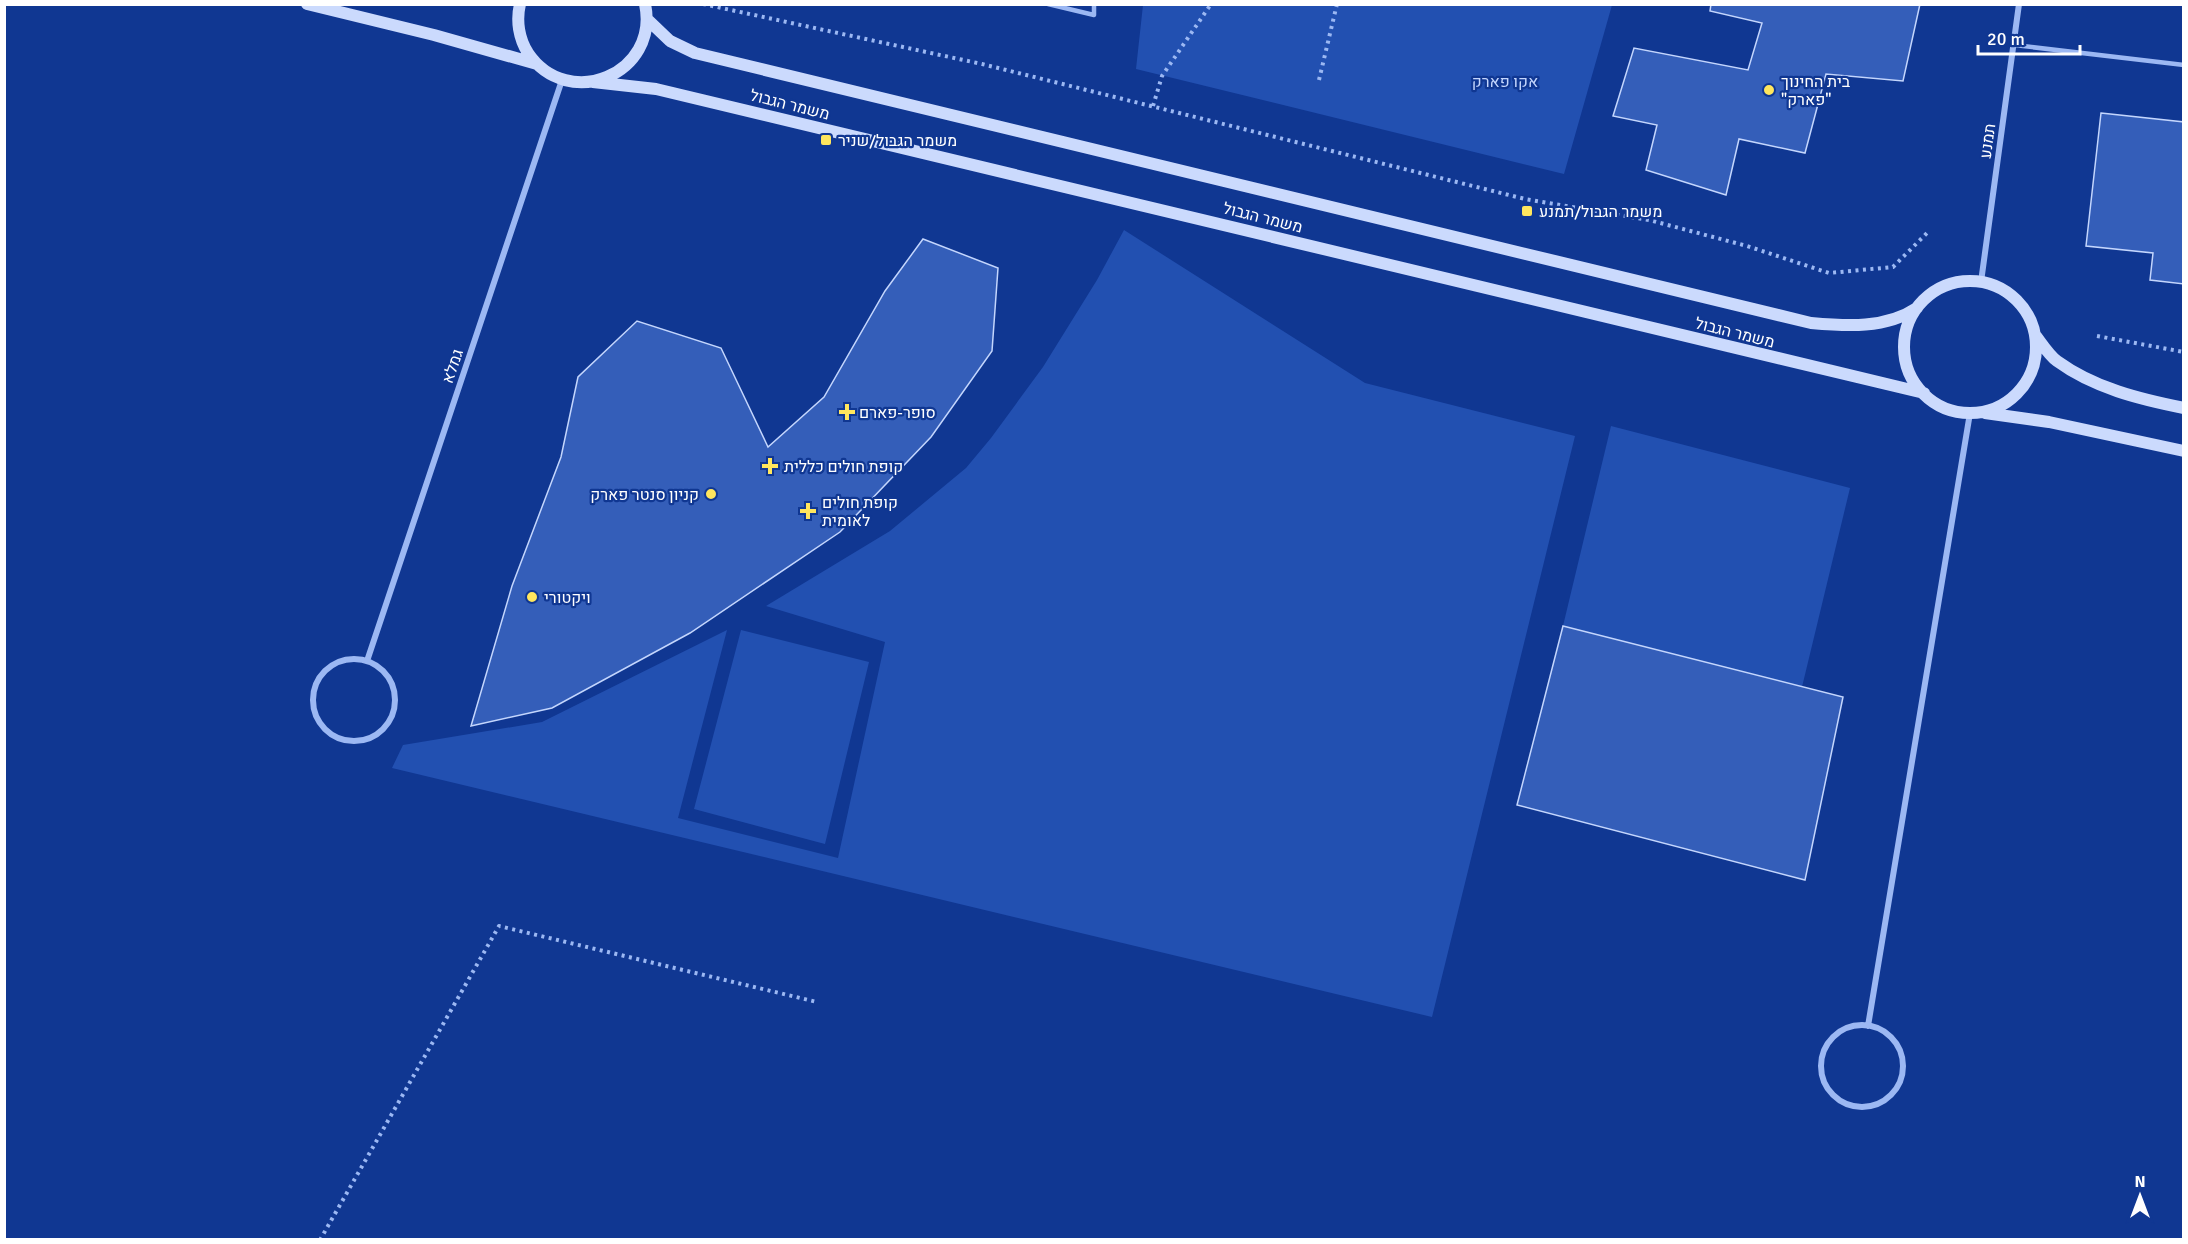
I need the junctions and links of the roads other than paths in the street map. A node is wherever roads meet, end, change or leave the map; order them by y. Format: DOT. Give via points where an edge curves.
graph roads {
  1 [pos="307,4"];
  2 [pos="520,4"];
  3 [pos="645,4"];
  4 [pos="1048,4"];
  5 [pos="1094,4"];
  6 [pos="2019,4"];
  7 [pos="647,19"];
  8 [pos="2014,45"];
  9 [pos="537,64"];
  10 [pos="2184,65"];
  11 [pos="562,80"];
  12 [pos="593,82"];
  13 [pos="1981,282"];
  14 [pos="1917,308"];
  15 [pos="2036,336"];
  16 [pos="1924,393"];
  17 [pos="2184,408"];
  18 [pos="1976,412"];
  19 [pos="2184,451"];
  20 [pos="367,661"];
  21 [pos="1869,1026"];
  1 -- 9 [label="main road"];
  2 -- 9 [label="main road" via="521,39"];
  3 -- 7 [label="main road"];
  4 -- 5 [label="lane" via="1094,15"];
  6 -- 8 [label="street, תמנע"];
  7 -- 12 [label="main road" via="639,48 628,64 612,76"];
  7 -- 14 [label="main road, משמר הגבול" via="670,41 695,53 1803,321 1837,326 1873,324 1904,316"];
  8 -- 10 [label="lane"];
  8 -- 13 [label="street, תמנע"];
  9 -- 11 [label="main road"];
  11 -- 12 [label="main road, משמר הגבול"];
  11 -- 20 [label="street, גמלא"];
  12 -- 16 [label="main road, משמר הגבול" via="656,89"];
  13 -- 14 [label="main road" via="1949,285 1931,294"];
  13 -- 15 [label="main road" via="2001,289 2017,301 2029,316"];
  14 -- 16 [label="main road" via="1907,326 1905,357 1911,377"];
  15 -- 17 [label="main road" via="2056,360 2091,381 2144,400"];
  15 -- 18 [label="main road" via="2033,368 2024,386 2010,400"];
  16 -- 18 [label="main road" via="1949,409"];
  18 -- 19 [label="main road" via="2049,422"];
  18 -- 21 [label="street"];
  20 -- 20 [label="street" via="335,663 315,687 318,718 341,738 373,736 393,712 390,681"];
  21 -- 21 [label="street" via="1838,1033 1822,1059 1823,1079 1829,1089 1838,1099 1856,1106 1886,1099 1902,1072 1902,1059 1894,1042 1881,1030"];
}
